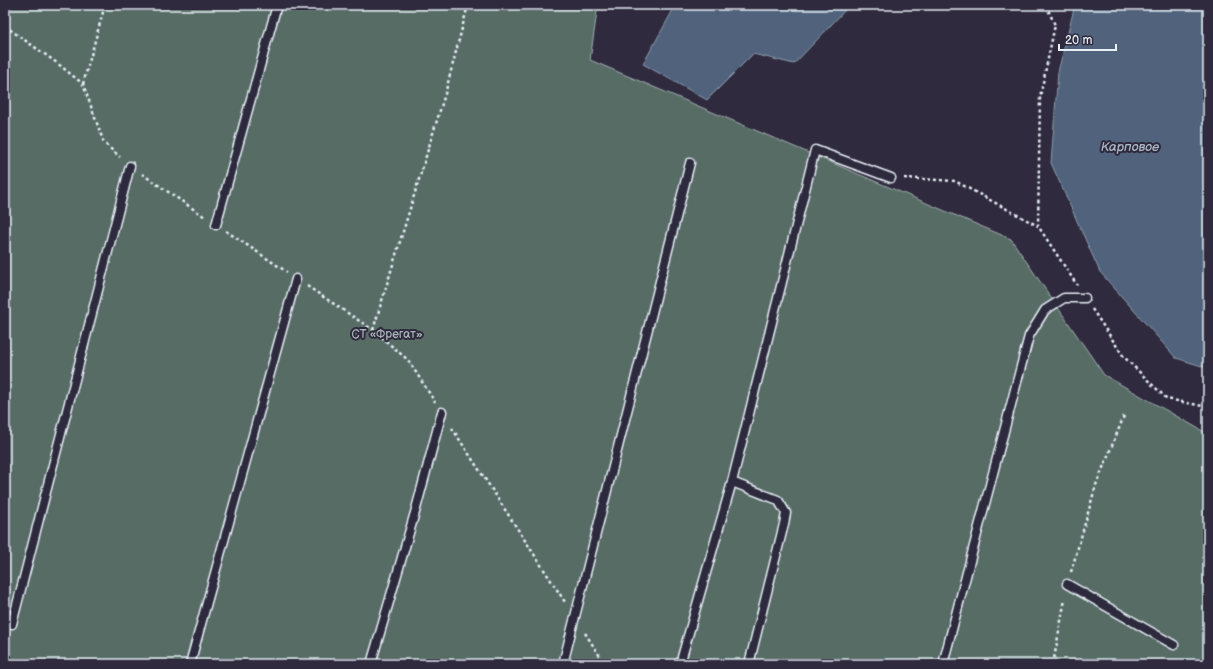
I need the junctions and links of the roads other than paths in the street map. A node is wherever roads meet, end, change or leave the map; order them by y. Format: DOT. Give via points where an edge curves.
graph roads {
  1 [pos="277,5"];
  2 [pos="690,163"];
  3 [pos="130,166"];
  4 [pos="891,178"];
  5 [pos="216,225"];
  6 [pos="296,279"];
  7 [pos="1085,298"];
  8 [pos="442,412"];
  9 [pos="732,482"];
  10 [pos="1067,584"];
  11 [pos="12,624"];
  12 [pos="1174,645"];
  13 [pos="190,664"];
  14 [pos="371,664"];
  15 [pos="563,664"];
  16 [pos="680,664"];
  17 [pos="749,664"];
  18 [pos="943,664"];
  1 -- 5 [label="lane"];
  2 -- 15 [label="lane"];
  3 -- 11 [label="lane"];
  4 -- 9 [label="lane" via="815,150"];
  6 -- 13 [label="lane"];
  7 -- 18 [label="lane" via="1064,298 1045,310 1029,336"];
  8 -- 14 [label="lane"];
  9 -- 16 [label="lane"];
  9 -- 17 [label="lane" via="778,500 786,513"];
  10 -- 12 [label="lane"];
}
